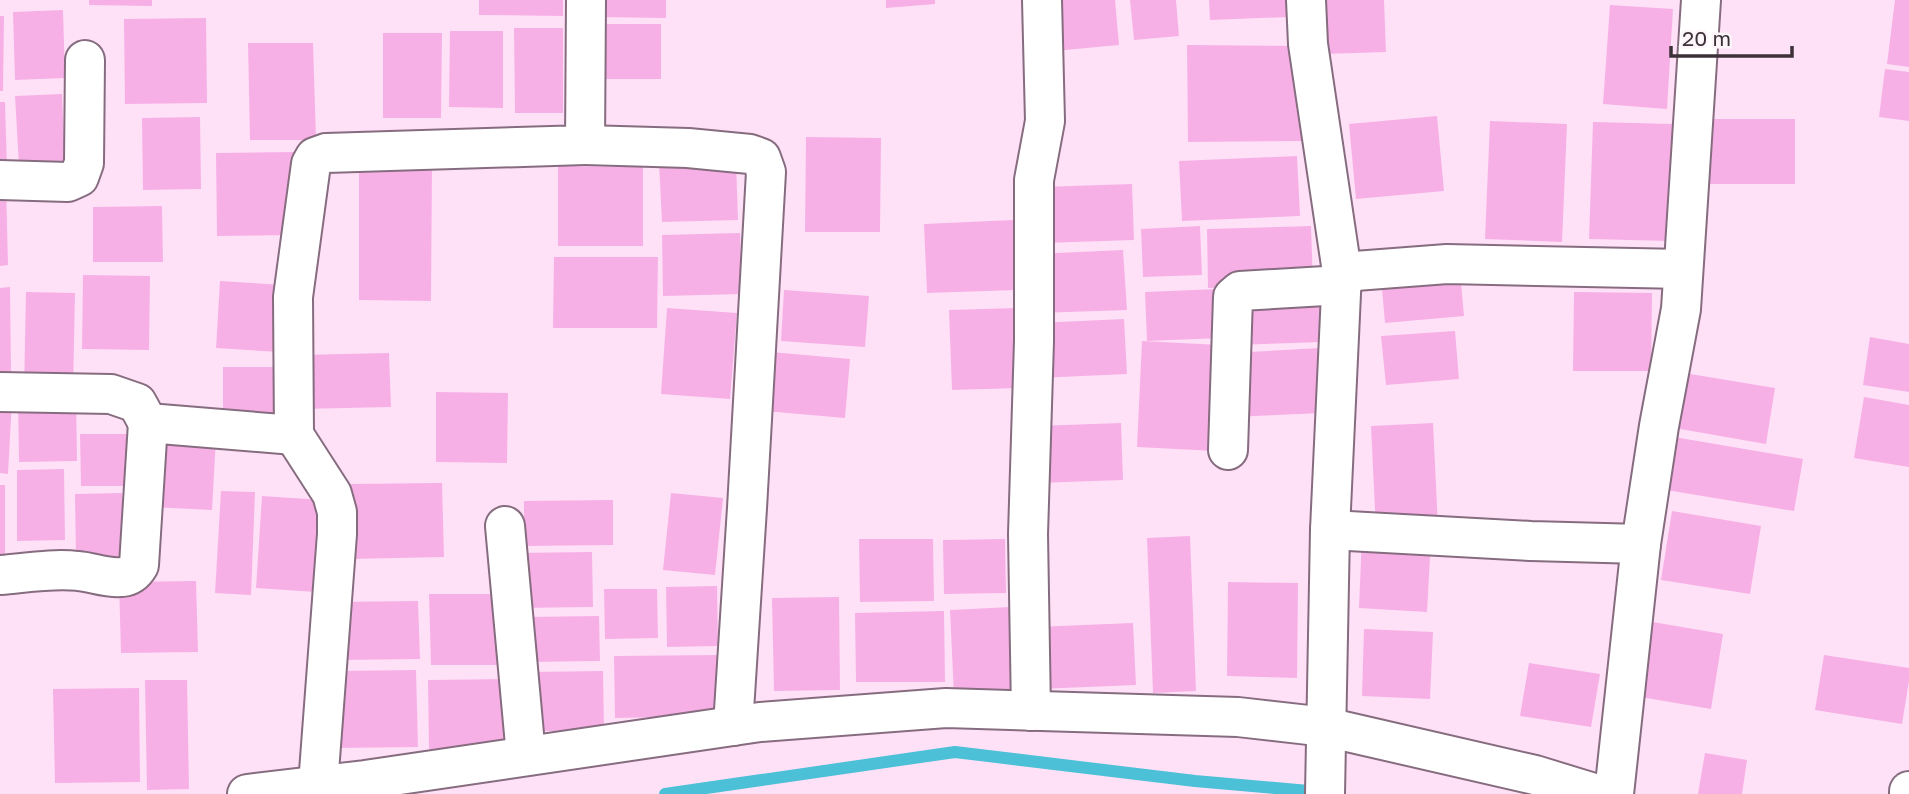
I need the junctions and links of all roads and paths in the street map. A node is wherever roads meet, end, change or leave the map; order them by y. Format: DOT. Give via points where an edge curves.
graph roads {
  1 [pos="586,0"];
  2 [pos="1042,0"];
  3 [pos="1306,0"];
  4 [pos="1690,1"];
  5 [pos="85,60"];
  6 [pos="584,145"];
  7 [pos="0,180"];
  8 [pos="1683,269"];
  9 [pos="1342,278"];
  10 [pos="0,392"];
  11 [pos="148,423"];
  12 [pos="294,435"];
  13 [pos="1228,450"];
  14 [pos="505,526"];
  15 [pos="1330,530"];
  16 [pos="1641,544"];
  17 [pos="0,575"];
  18 [pos="1031,710"];
  19 [pos="733,726"];
  20 [pos="526,756"];
  21 [pos="1326,759"];
  22 [pos="318,785"];
  23 [pos="247,794"];
  24 [pos="1597,794"];
  25 [pos="1615,794"];
  1 -- 6 [label="street"];
  2 -- 18 [label="street" via="1045,121 1034,180 1028,534"];
  3 -- 9 [label="street" via="1308,44"];
  4 -- 8 [label="street"];
  5 -- 7 [label="street" via="84,163 79,177 68,182"];
  6 -- 12 [label="street" via="316,156 311,164 293,297"];
  6 -- 19 [label="street" via="750,154 761,158 766,172"];
  8 -- 9 [label="street" via="1447,264"];
  8 -- 16 [label="street" via="1681,309"];
  9 -- 13 [label="street" via="1235,293"];
  9 -- 15 [label="street"];
  10 -- 11 [label="street" via="111,394 137,403"];
  11 -- 12 [label="street"];
  11 -- 17 [label="street" via="135,572 117,578 77,570"];
  12 -- 22 [label="street" via="332,494 337,512"];
  14 -- 20 [label="street"];
  15 -- 16 [label="street"];
  15 -- 21 [label="street"];
  16 -- 25 [label="street"];
  18 -- 19 [label="street" via="946,708"];
  18 -- 21 [label="street" via="1238,717"];
  19 -- 20 [label="street"];
  20 -- 22 [label="street"];
  21 -- 24 [label="street" via="1535,775"];
  22 -- 23 [label="street"];
}
